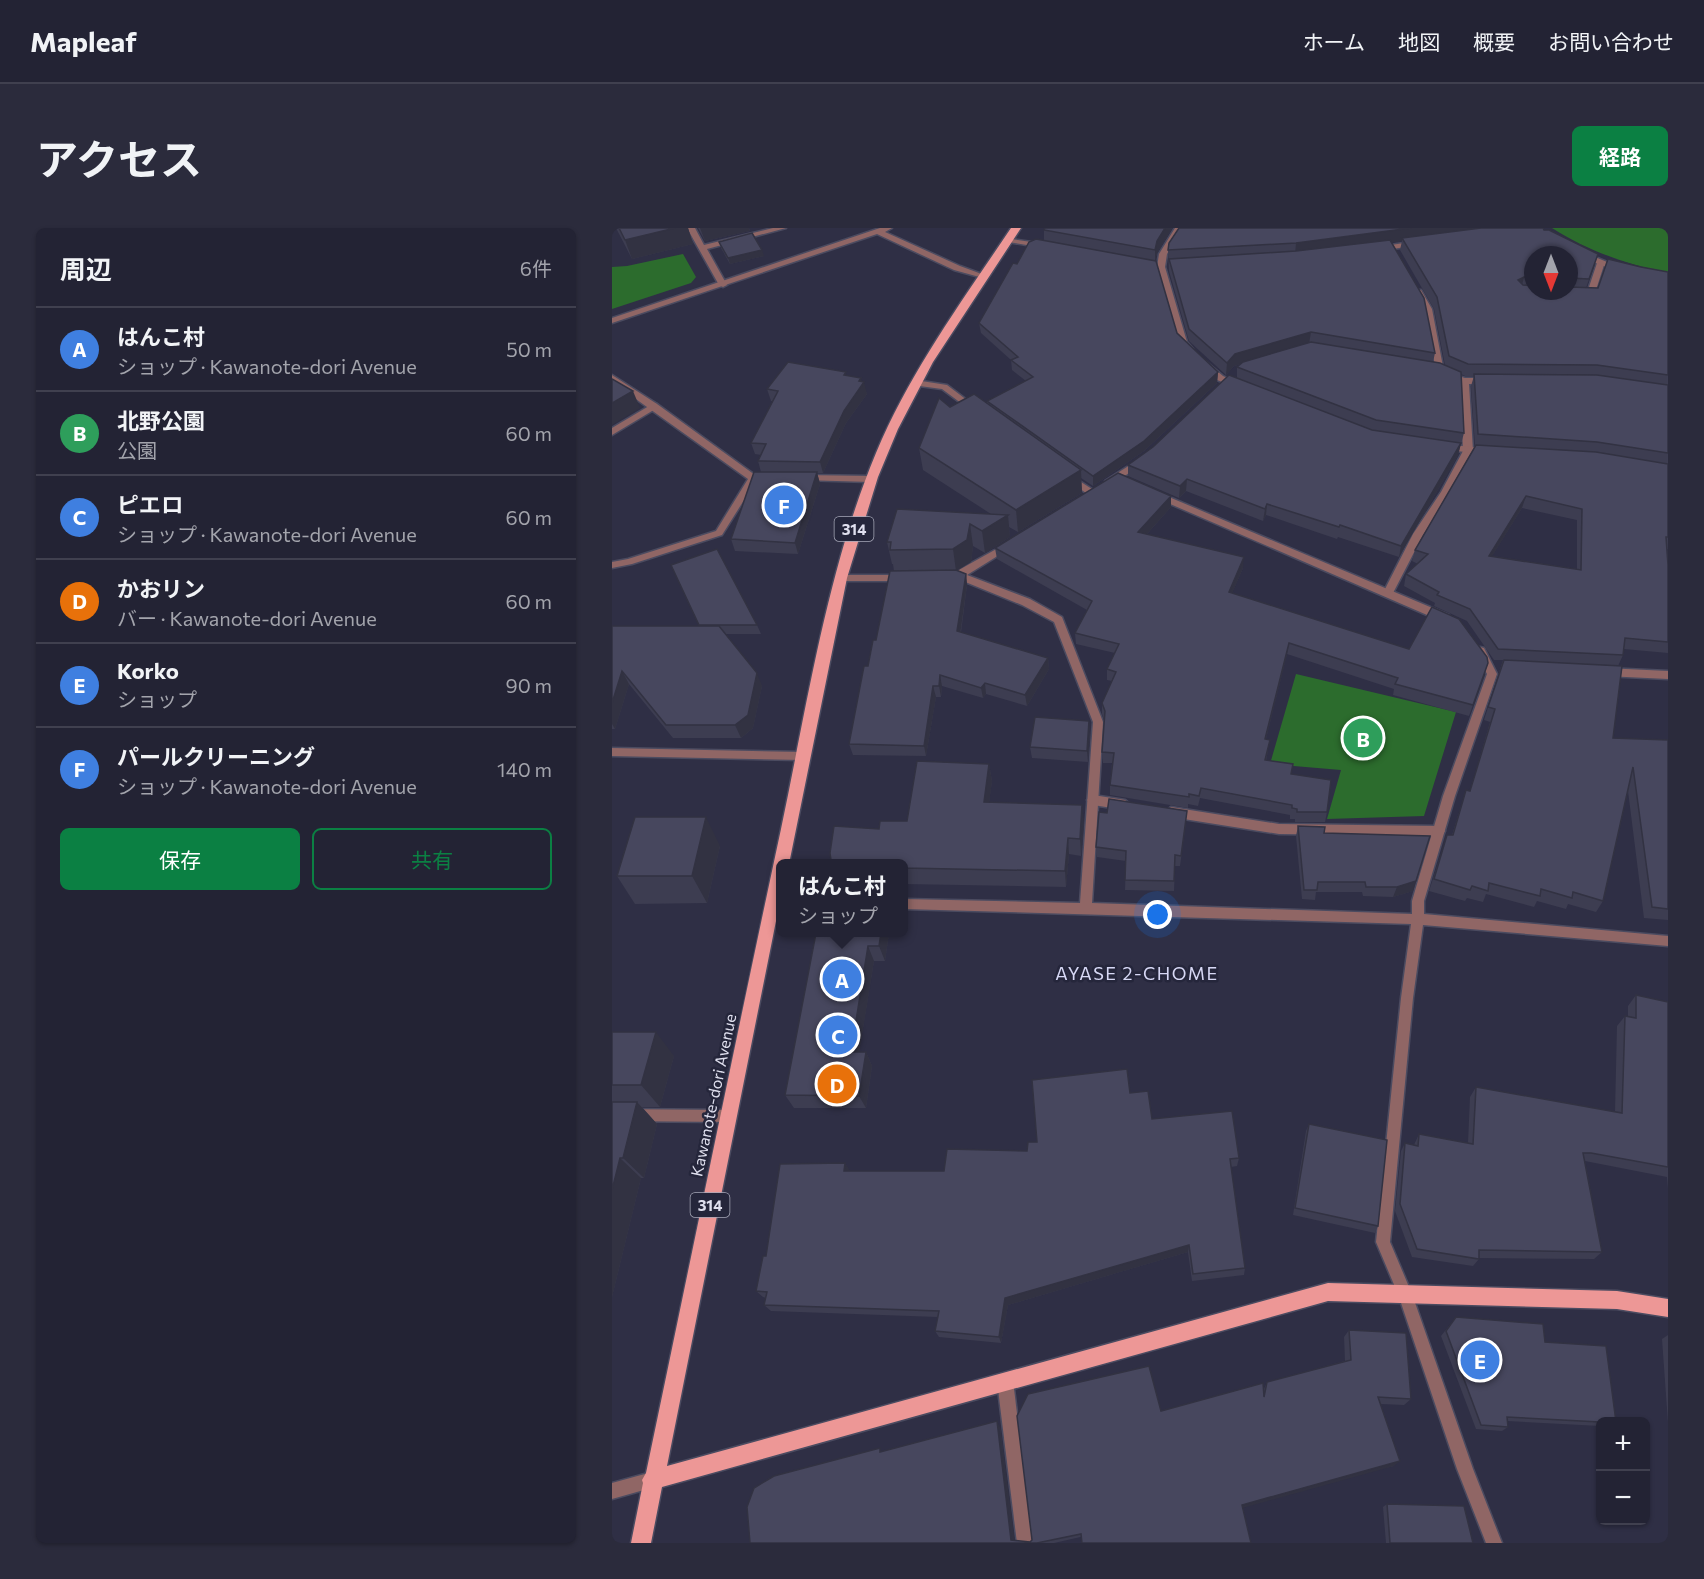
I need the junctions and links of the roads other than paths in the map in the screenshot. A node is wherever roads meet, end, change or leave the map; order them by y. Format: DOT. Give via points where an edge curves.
graph roads {
  1 [pos="692,228"];
  2 [pos="782,228"];
  3 [pos="888,228"];
  4 [pos="1016,228"];
  5 [pos="1179,228"];
  6 [pos="879,232"];
  7 [pos="1008,240"];
  8 [pos="1428,242"];
  9 [pos="1392,247"];
  10 [pos="702,248"];
  11 [pos="1058,248"];
  12 [pos="1371,249"];
  13 [pos="1578,252"];
  14 [pos="1397,256"];
  15 [pos="1601,262"];
  16 [pos="1150,265"];
  17 [pos="1172,266"];
  18 [pos="1161,267"];
  19 [pos="1628,272"];
  20 [pos="983,276"];
  21 [pos="1413,282"];
  22 [pos="723,285"];
  23 [pos="1578,295"];
  24 [pos="612,321"];
  25 [pos="1429,370"];
  26 [pos="1440,371"];
  27 [pos="612,378"];
  28 [pos="1230,378"];
  29 [pos="1464,381"];
  30 [pos="1499,382"];
  31 [pos="915,383"];
  32 [pos="1220,389"];
  33 [pos="1250,390"];
  34 [pos="654,405"];
  35 [pos="986,417"];
  36 [pos="612,432"];
  37 [pos="1436,446"];
  38 [pos="1468,451"];
  39 [pos="1502,453"];
  40 [pos="1148,455"];
  41 [pos="1063,472"];
  42 [pos="753,478"];
  43 [pos="774,478"];
  44 [pos="796,478"];
  45 [pos="1117,478"];
  46 [pos="871,479"];
  47 [pos="1128,482"];
  48 [pos="1150,492"];
  49 [pos="1092,493"];
  50 [pos="1083,499"];
  51 [pos="1016,540"];
  52 [pos="612,565"];
  53 [pos="959,576"];
  54 [pos="937,577"];
  55 [pos="841,578"];
  56 [pos="915,578"];
  57 [pos="1388,593"];
  58 [pos="1451,620"];
  59 [pos="1473,641"];
  60 [pos="1597,672"];
  61 [pos="1668,675"];
  62 [pos="612,752"];
  63 [pos="803,756"];
  64 [pos="1093,800"];
  65 [pos="1140,807"];
  66 [pos="1163,811"];
  67 [pos="1439,831"];
  68 [pos="782,859"];
  69 [pos="908,904"];
  70 [pos="776,906"];
  71 [pos="1086,908"];
  72 [pos="1417,919"];
  73 [pos="1668,941"];
  74 [pos="612,1115"];
  75 [pos="729,1116"];
  76 [pos="1405,1294"];
  77 [pos="1668,1308"];
  78 [pos="1005,1381"];
  79 [pos="652,1480"];
  80 [pos="612,1491"];
  81 [pos="640,1543"];
  82 [pos="1025,1543"];
  83 [pos="1494,1543"];
  1 -- 10 [label="street"];
  2 -- 10 [label="street"];
  3 -- 6 [label="street"];
  4 -- 7 [label="main road, Kawanote-dori Avenue / 314"];
  5 -- 18 [label="street" via="1163,254"];
  6 -- 20 [label="street"];
  6 -- 22 [label="street"];
  7 -- 11 [label="street"];
  7 -- 20 [label="main road, Kawanote-dori Avenue / 314"];
  8 -- 9 [label="street"];
  9 -- 12 [label="street"];
  9 -- 14 [label="street"];
  10 -- 22 [label="street"];
  13 -- 15 [label="street"];
  15 -- 19 [label="street"];
  15 -- 23 [label="street" via="1590,296"];
  16 -- 18 [label="street"];
  17 -- 18 [label="street"];
  18 -- 28 [label="street" via="1183,343 1220,378"];
  20 -- 31 [label="main road, Kawanote-dori Avenue / 314"];
  21 -- 26 [label="street" via="1428,309"];
  22 -- 24 [label="street"];
  25 -- 26 [label="street"];
  26 -- 29 [label="street"];
  27 -- 34 [label="street"];
  28 -- 32 [label="street"];
  28 -- 33 [label="street"];
  29 -- 30 [label="street"];
  29 -- 38 [label="street"];
  31 -- 35 [label="street" via="944,387"];
  31 -- 46 [label="main road, Kawanote-dori Avenue / 314"];
  34 -- 36 [label="street"];
  34 -- 42 [label="street"];
  37 -- 38 [label="street"];
  38 -- 39 [label="street"];
  38 -- 57 [label="street"];
  40 -- 45 [label="street"];
  41 -- 49 [label="street"];
  42 -- 43 [label="street"];
  42 -- 52 [label="street" via="719,533"];
  44 -- 46 [label="street"];
  45 -- 47 [label="street"];
  45 -- 49 [label="street"];
  46 -- 55 [label="main road, Kawanote-dori Avenue / 314"];
  48 -- 57 [label="street"];
  49 -- 50 [label="street"];
  51 -- 53 [label="street"];
  53 -- 54 [label="street"];
  53 -- 64 [label="street" via="1026,602 1058,620 1098,722"];
  55 -- 56 [label="street"];
  55 -- 63 [label="main road, Kawanote-dori Avenue / 314"];
  57 -- 58 [label="street"];
  59 -- 67 [label="street" via="1496,667"];
  60 -- 61 [label="street"];
  62 -- 63 [label="street"];
  63 -- 68 [label="main road, Kawanote-dori Avenue / 314"];
  64 -- 65 [label="street"];
  64 -- 71 [label="street"];
  66 -- 67 [label="street" via="1279,829"];
  67 -- 72 [label="street" via="1418,901"];
  69 -- 71 [label="street"];
  70 -- 75 [label="main road, Kawanote-dori Avenue / 314"];
  71 -- 72 [label="street"];
  72 -- 73 [label="street"];
  72 -- 76 [label="street" via="1383,1242"];
  74 -- 75 [label="street"];
  75 -- 79 [label="main road, Kawanote-dori Avenue / 314"];
  76 -- 77 [label="main road" via="1617,1300"];
  76 -- 78 [label="main road" via="1328,1292"];
  76 -- 83 [label="street"];
  78 -- 79 [label="main road"];
  78 -- 82 [label="street"];
  79 -- 80 [label="street"];
  79 -- 81 [label="main road, Kawanote-dori Avenue / 314"];
}
